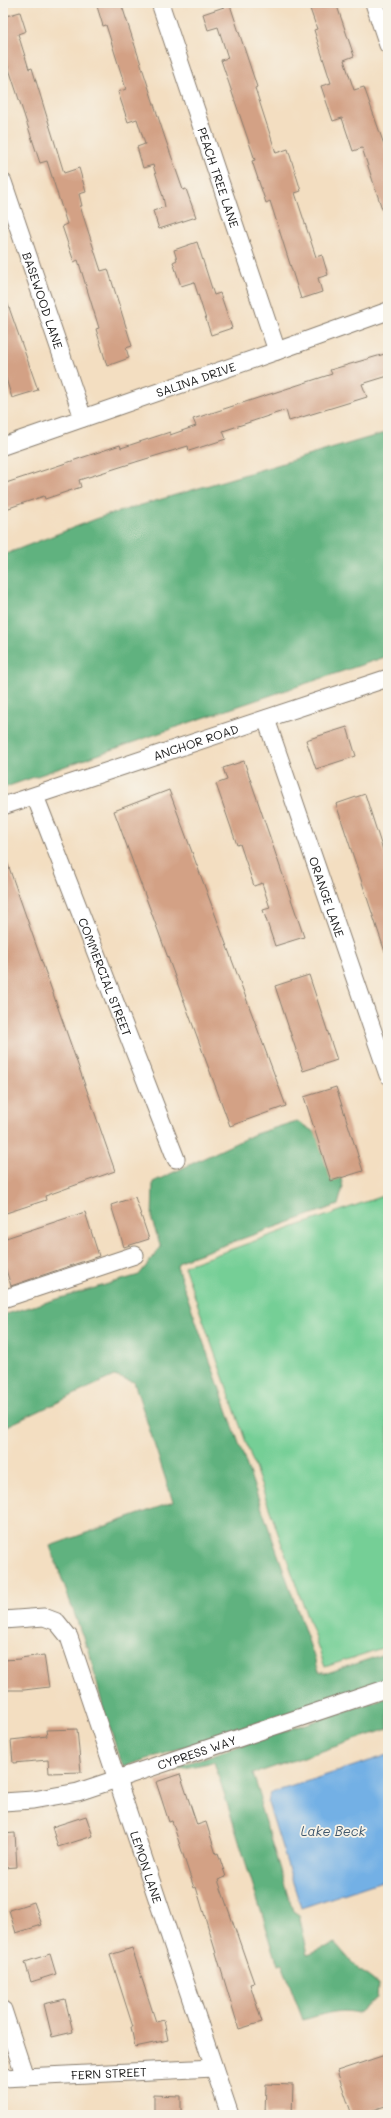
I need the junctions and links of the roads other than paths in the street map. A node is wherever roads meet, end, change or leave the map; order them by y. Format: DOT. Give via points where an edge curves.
graph roads {
  1 [pos="160,3"];
  2 [pos="374,3"];
  3 [pos="388,45"];
  4 [pos="3,182"];
  5 [pos="388,311"];
  6 [pos="277,351"];
  7 [pos="83,418"];
  8 [pos="3,446"];
  9 [pos="388,678"];
  10 [pos="266,719"];
  11 [pos="35,796"];
  12 [pos="3,806"];
  13 [pos="388,1074"];
  14 [pos="176,1159"];
  15 [pos="135,1255"];
  16 [pos="3,1298"];
  17 [pos="3,1620"];
  18 [pos="388,1688"];
  19 [pos="117,1778"];
  20 [pos="3,1802"];
  21 [pos="3,2010"];
  22 [pos="214,2068"];
  23 [pos="25,2077"];
  24 [pos="3,2078"];
  25 [pos="230,2115"];
  1 -- 6 [label="street, PEACH TREE LANE"];
  2 -- 3 [label="street"];
  4 -- 7 [label="street, BASEWOOD LANE"];
  5 -- 6 [label="street, SALINA DRIVE"];
  6 -- 7 [label="street, SALINA DRIVE"];
  7 -- 8 [label="street, SALINA DRIVE"];
  9 -- 10 [label="street, ANCHOR ROAD"];
  10 -- 11 [label="street, ANCHOR ROAD"];
  10 -- 13 [label="street, ORANGE LANE"];
  11 -- 12 [label="street, ANCHOR ROAD"];
  11 -- 14 [label="street, COMMERCIAL STREET"];
  15 -- 16 [label="street"];
  17 -- 19 [label="street, LEMON LANE" via="44,1617 57,1622 69,1637"];
  18 -- 19 [label="street, CYPRESS WAY"];
  19 -- 20 [label="street, CYPRESS WAY" via="78,1792 34,1800"];
  19 -- 22 [label="street, LEMON LANE"];
  21 -- 23 [label="street"];
  22 -- 23 [label="street, FERN STREET"];
  22 -- 25 [label="street, LEMON LANE"];
  23 -- 24 [label="street, FERN STREET"];
}
